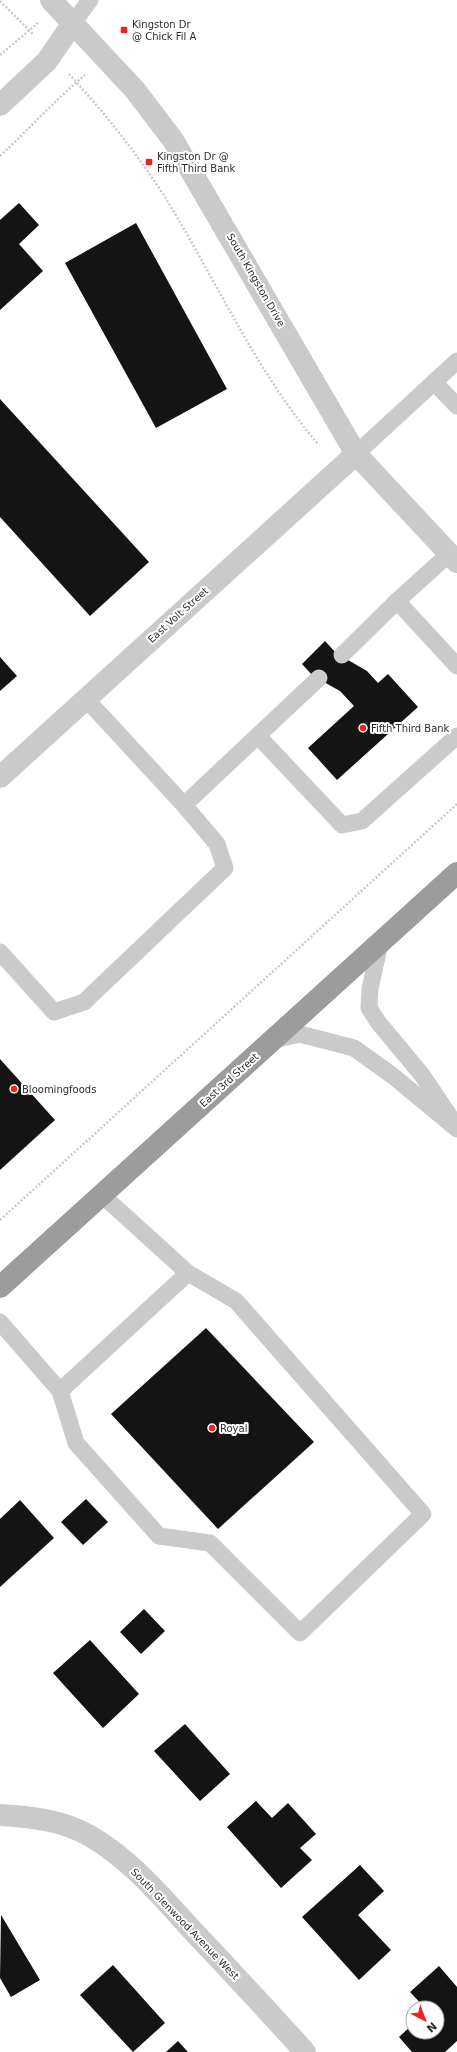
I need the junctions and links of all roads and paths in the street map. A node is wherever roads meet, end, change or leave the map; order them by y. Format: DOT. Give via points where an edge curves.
graph roads {
  1 [pos="52,0"];
  2 [pos="90,0"];
  3 [pos="0,1"];
  4 [pos="73,23"];
  5 [pos="30,30"];
  6 [pos="52,54"];
  7 [pos="0,55"];
  8 [pos="76,82"];
  9 [pos="0,105"];
  10 [pos="0,156"];
  11 [pos="457,361"];
  12 [pos="434,382"];
  13 [pos="457,406"];
  14 [pos="356,454"];
  15 [pos="340,468"];
  16 [pos="453,558"];
  17 [pos="397,601"];
  18 [pos="342,655"];
  19 [pos="457,666"];
  20 [pos="319,678"];
  21 [pos="87,700"];
  22 [pos="258,736"];
  23 [pos="457,736"];
  24 [pos="0,777"];
  25 [pos="457,804"];
  26 [pos="184,805"];
  27 [pos="457,873"];
  28 [pos="380,943"];
  29 [pos="0,952"];
  30 [pos="273,1040"];
  31 [pos="457,1128"];
  32 [pos="102,1195"];
  33 [pos="0,1220"];
  34 [pos="188,1273"];
  35 [pos="0,1287"];
  36 [pos="0,1322"];
  37 [pos="60,1391"];
  38 [pos="0,1815"];
  39 [pos="305,2052"];
  1 -- 4 [label="street, South Kingston Drive"];
  2 -- 4 [label="lane"];
  3 -- 5 [label="path"];
  4 -- 6 [label="street"];
  4 -- 14 [label="street, South Kingston Drive" via="135,90 173,140"];
  5 -- 6 [label="path"];
  5 -- 7 [label="path"];
  6 -- 8 [label="path"];
  6 -- 9 [label="street"];
  8 -- 10 [label="path"];
  8 -- 15 [label="path" via="136,154 163,195 287,406"];
  11 -- 12 [label="lane"];
  12 -- 13 [label="lane"];
  12 -- 14 [label="lane"];
  14 -- 15 [label="street, East Volt Street"];
  14 -- 16 [label="street, South Kingston Drive"];
  15 -- 21 [label="street, East Volt Street"];
  16 -- 17 [label="lane"];
  17 -- 18 [label="lane"];
  17 -- 19 [label="lane"];
  20 -- 22 [label="lane"];
  21 -- 24 [label="street, East Volt Street"];
  21 -- 26 [label="lane"];
  22 -- 23 [label="lane" via="342,825 362,821"];
  22 -- 26 [label="lane"];
  25 -- 33 [label="path"];
  26 -- 29 [label="lane" via="217,844 226,868 84,1002 54,1012"];
  27 -- 28 [label="highway, East 3rd Street"];
  28 -- 30 [label="highway, East 3rd Street"];
  28 -- 31 [label="lane" via="370,989 369,1008 422,1075"];
  30 -- 31 [label="lane" via="300,1034 354,1048"];
  30 -- 32 [label="highway, East 3rd Street"];
  32 -- 34 [label="lane"];
  32 -- 35 [label="highway, East 3rd Street"];
  34 -- 37 [label="lane"];
  34 -- 37 [label="lane" via="236,1301 423,1514 300,1633 210,1543 159,1536 76,1443"];
  36 -- 37 [label="lane"];
  38 -- 39 [label="street, South Glenwood Avenue West" via="38,1817 66,1825 90,1836 112,1851 162,1897"];
}
